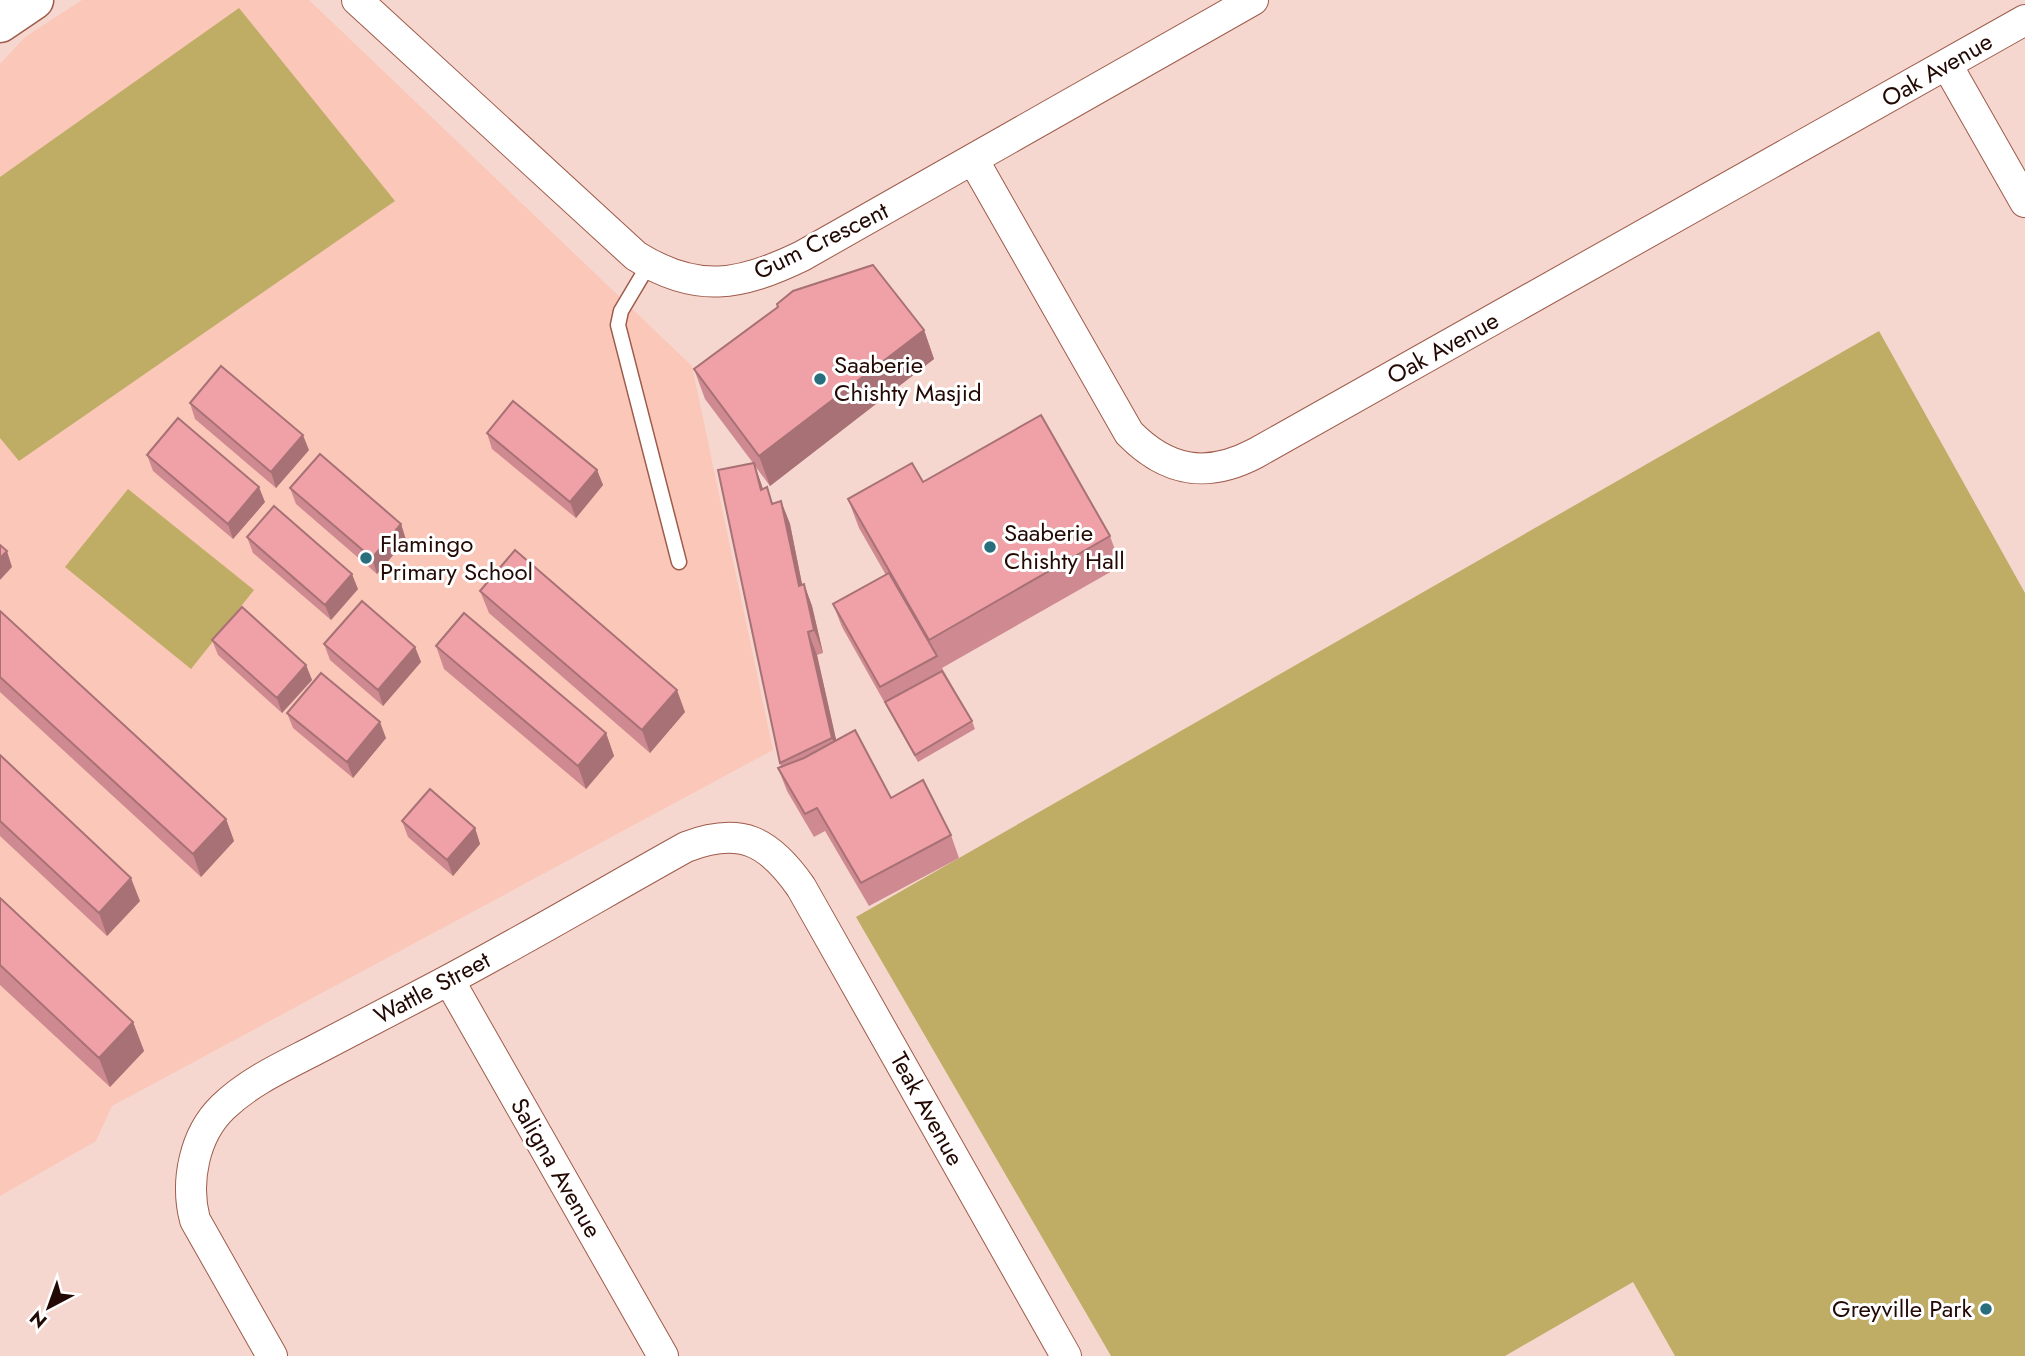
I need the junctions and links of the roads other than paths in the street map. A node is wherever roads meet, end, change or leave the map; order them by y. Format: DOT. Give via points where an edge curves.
graph roads {
  1 [pos="34,0"];
  2 [pos="357,0"];
  3 [pos="1253,0"];
  4 [pos="2025,20"];
  5 [pos="0,23"];
  6 [pos="1947,65"];
  7 [pos="974,161"];
  8 [pos="2025,202"];
  9 [pos="649,264"];
  10 [pos="679,562"];
  11 [pos="784,863"];
  12 [pos="449,980"];
  13 [pos="271,1356"];
  14 [pos="663,1356"];
  15 [pos="1066,1356"];
  1 -- 5 [label="street"];
  2 -- 9 [label="street, Gum Crescent"];
  3 -- 7 [label="street, Gum Crescent"];
  4 -- 6 [label="street, Oak Avenue"];
  6 -- 7 [label="street, Oak Avenue" via="1243,460 1196,470 1157,457 1129,433"];
  6 -- 8 [label="street"];
  7 -- 9 [label="street, Gum Crescent" via="764,274 738,281 690,281"];
  9 -- 10 [label="lane" via="618,325"];
  11 -- 12 [label="street, Wattle Street" via="739,836 708,838"];
  11 -- 15 [label="street, Teak Avenue" via="802,887"];
  12 -- 13 [label="street, Wattle Street" via="274,1071 222,1108 207,1129 190,1189 195,1220"];
  12 -- 14 [label="street, Saligna Avenue"];
}
